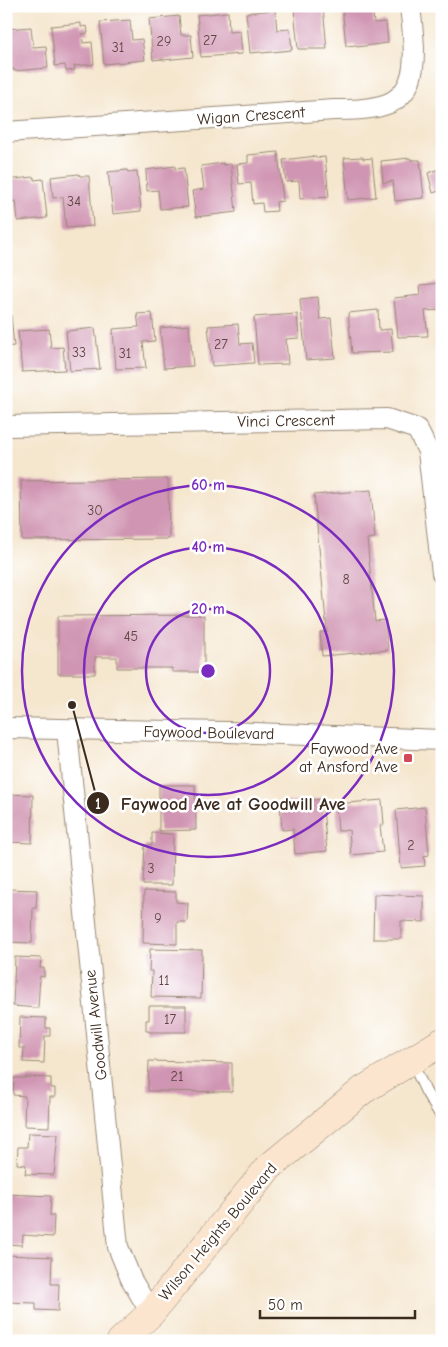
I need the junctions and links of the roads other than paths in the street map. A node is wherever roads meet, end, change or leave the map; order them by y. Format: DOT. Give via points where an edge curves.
graph roads {
  1 [pos="410,6"];
  2 [pos="6,132"];
  3 [pos="6,426"];
  4 [pos="442,573"];
  5 [pos="6,728"];
  6 [pos="67,730"];
  7 [pos="442,740"];
  8 [pos="442,1042"];
  9 [pos="411,1061"];
  10 [pos="442,1118"];
  11 [pos="151,1313"];
  12 [pos="122,1341"];
  1 -- 2 [label="street, Wigan Crescent" via="415,60 410,82 401,95 386,105"];
  3 -- 4 [label="street, Vinci Crescent" via="387,419 417,429 428,451"];
  5 -- 6 [label="street, Faywood Boulevard"];
  6 -- 7 [label="street, Faywood Boulevard"];
  6 -- 11 [label="street, Goodwill Avenue" via="118,1247 131,1279"];
  8 -- 9 [label="main road, Wilson Heights Boulevard"];
  9 -- 10 [label="lane"];
  9 -- 11 [label="main road, Wilson Heights Boulevard" via="363,1090 268,1168"];
  11 -- 12 [label="main road, Wilson Heights Boulevard"];
}
